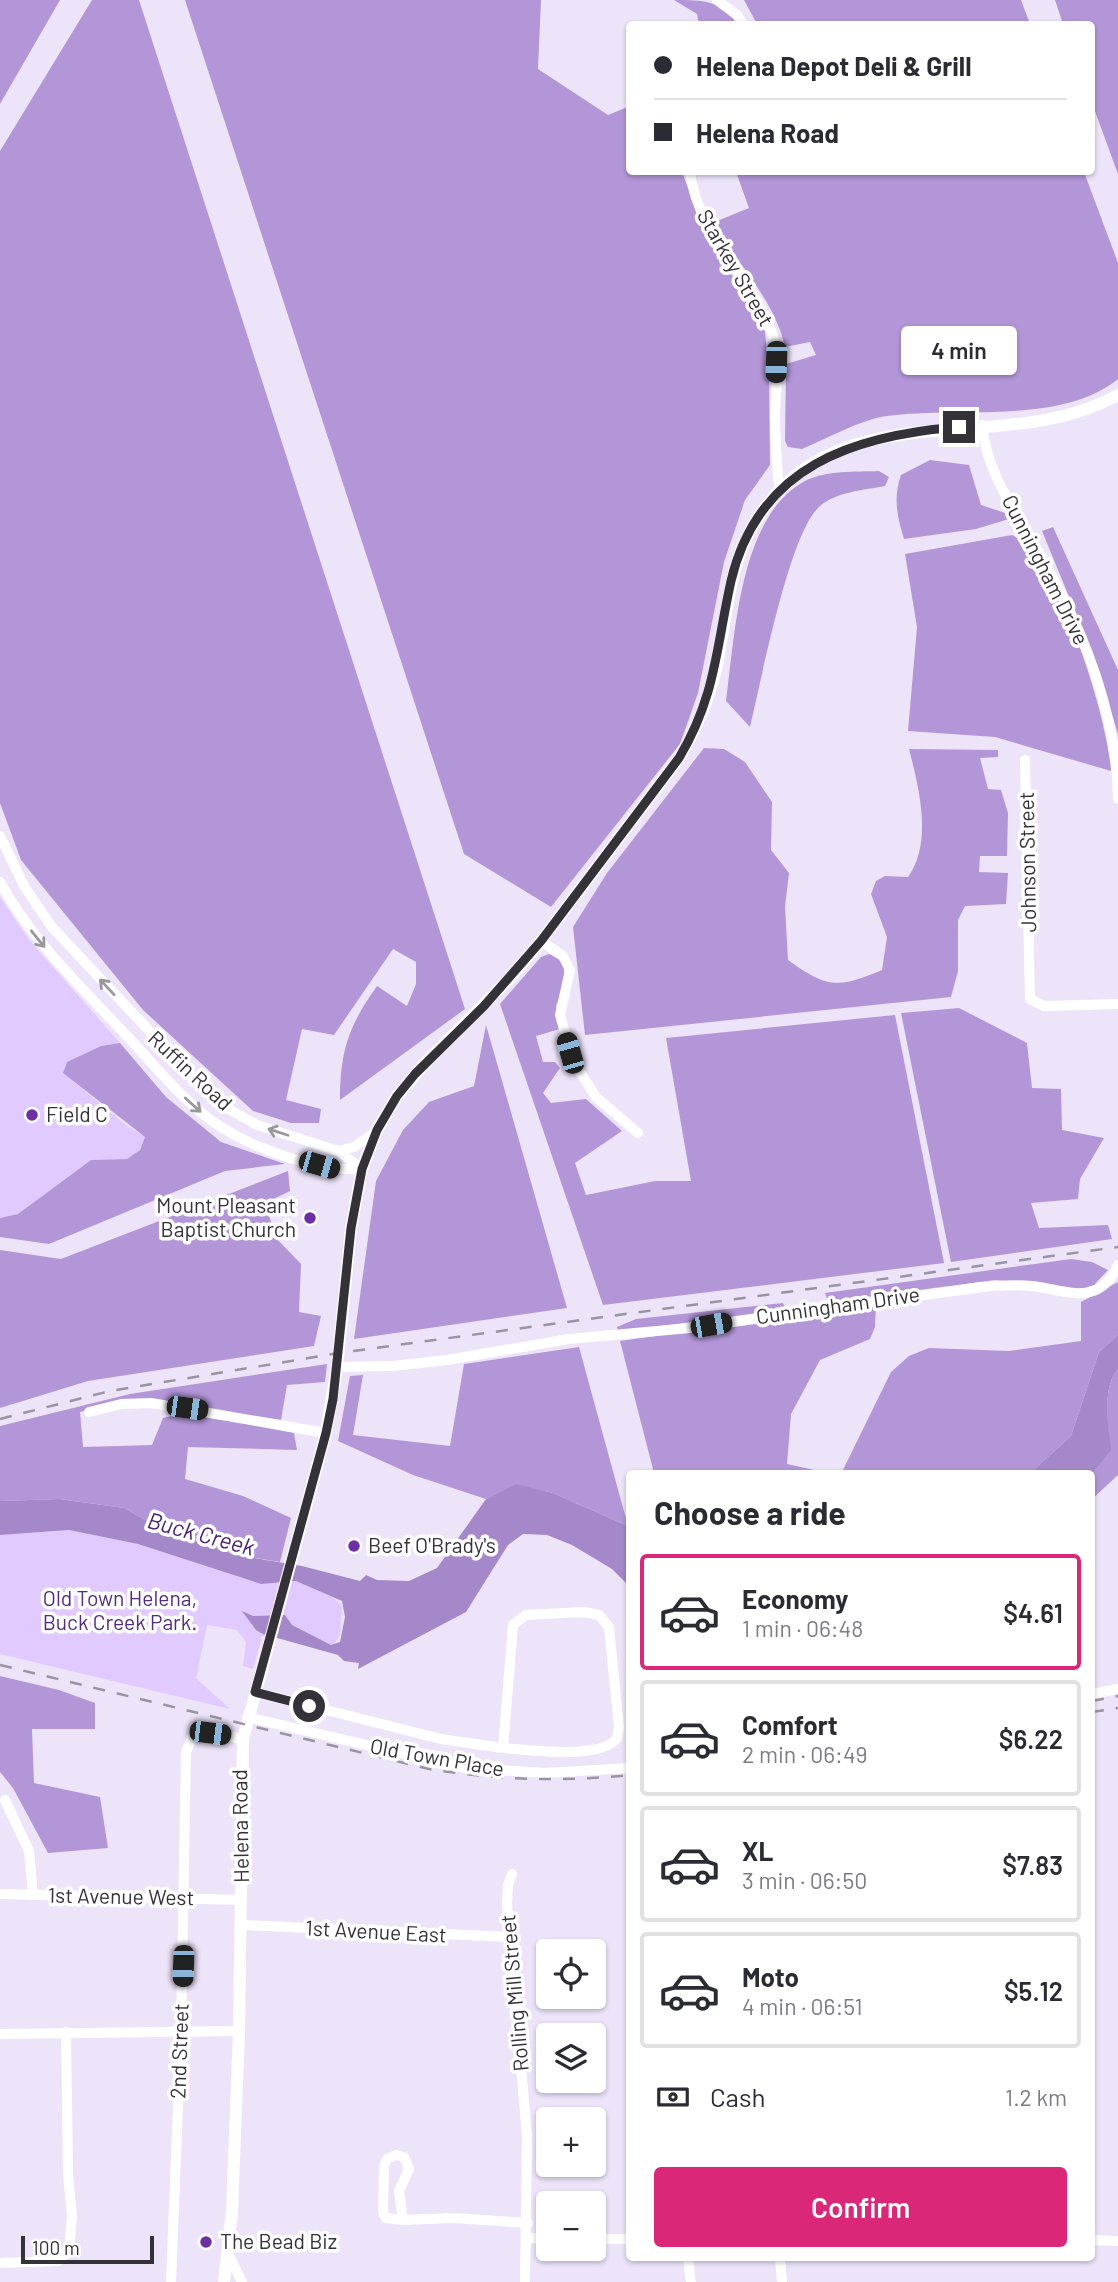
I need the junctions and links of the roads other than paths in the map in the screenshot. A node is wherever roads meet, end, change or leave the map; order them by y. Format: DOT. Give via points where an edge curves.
graph roads {
  1 [pos="717,0"];
  2 [pos="741,21"];
  3 [pos="691,175"];
  4 [pos="1118,395"];
  5 [pos="982,425"];
  6 [pos="781,490"];
  7 [pos="1025,760"];
  8 [pos="1118,799"];
  9 [pos="0,836"];
  10 [pos="0,882"];
  11 [pos="541,941"];
  12 [pos="1118,1004"];
  13 [pos="377,1130"];
  14 [pos="638,1133"];
  15 [pos="338,1151"];
  16 [pos="362,1169"];
  17 [pos="1118,1265"];
  18 [pos="337,1367"];
  19 [pos="89,1412"];
  20 [pos="326,1433"];
  21 [pos="1118,1689"];
  22 [pos="255,1692"];
  23 [pos="1095,1693"];
  24 [pos="247,1717"];
  25 [pos="243,1739"];
  26 [pos="503,1748"];
  27 [pos="626,1768"];
  28 [pos="5,1800"];
  29 [pos="512,1874"];
  30 [pos="0,1894"];
  31 [pos="33,1895"];
  32 [pos="184,1898"];
  33 [pos="242,1900"];
  34 [pos="242,1925"];
  35 [pos="510,1937"];
  36 [pos="181,2031"];
  37 [pos="239,2031"];
  38 [pos="66,2032"];
  39 [pos="0,2034"];
  40 [pos="403,2220"];
  41 [pos="528,2223"];
  42 [pos="528,2238"];
  43 [pos="536,2238"];
  44 [pos="606,2239"];
  45 [pos="626,2239"];
  46 [pos="1095,2240"];
  47 [pos="1118,2241"];
  48 [pos="228,2253"];
  49 [pos="688,2261"];
  50 [pos="780,2261"];
  51 [pos="0,2263"];
  52 [pos="171,2282"];
  53 [pos="224,2282"];
  54 [pos="242,2282"];
  55 [pos="525,2282"];
  56 [pos="691,2282"];
  57 [pos="782,2282"];
  1 -- 2 [label="street"];
  3 -- 6 [label="street, Starkey Street" via="713,239 772,333"];
  4 -- 5 [label="main road, Helena Road" via="1049,419"];
  5 -- 6 [label="main road, Helena Road" via="915,431 859,443 822,458"];
  5 -- 8 [label="street, Cunningham Drive" via="988,459 1087,651 1109,720"];
  6 -- 11 [label="main road, Helena Road" via="761,513 741,550 711,688 688,743 656,792"];
  7 -- 12 [label="street, Johnson Street" via="1030,999 1037,1005 1072,1007"];
  15 -- 9 [label="street, Ruffin Road, one-way" via="257,1125 199,1084 51,926 24,886"];
  10 -- 16 [label="street, Ruffin Road, one-way" via="52,955 209,1119 271,1150 339,1170"];
  11 -- 13 [label="main road, Helena Road" via="415,1074"];
  11 -- 14 [label="street" via="563,956 570,970 560,1015 573,1061 596,1097"];
  13 -- 15 [label="street" via="354,1147"];
  13 -- 16 [label="main road, Helena Road"];
  15 -- 16 [label="street, Ruffin Road"];
  16 -- 18 [label="main road, Helena Road" via="351,1228"];
  17 -- 18 [label="street, Cunningham Drive" via="1097,1290 1082,1294 1026,1285 982,1287 690,1328 569,1339 447,1360"];
  18 -- 20 [label="main road, Helena Road"];
  19 -- 20 [label="street" via="150,1403"];
  20 -- 22 [label="main road, Helena Road"];
  21 -- 23 [label="street"];
  22 -- 24 [label="main road, Helena Road"];
  22 -- 26 [label="street" via="441,1739"];
  24 -- 25 [label="main road, Helena Road"];
  24 -- 27 [label="street, Old Town Place" via="464,1768 545,1773"];
  25 -- 32 [label="street, 2nd Street" via="210,1733 192,1738 186,1752"];
  25 -- 33 [label="main road, Helena Road"];
  26 -- 26 [label="street" via="592,1750 609,1746 617,1738 610,1634 599,1615 533,1614 513,1625"];
  28 -- 31 [label="street" via="29,1851"];
  29 -- 35 [label="street, Rolling Mill Street"];
  30 -- 31 [label="street, 1st Avenue West"];
  31 -- 32 [label="street, 1st Avenue West"];
  32 -- 33 [label="street, 1st Avenue West"];
  32 -- 36 [label="street, 2nd Street"];
  33 -- 34 [label="main road, Helena Road"];
  34 -- 35 [label="street, 1st Avenue East"];
  34 -- 37 [label="main road, Helena Road"];
  35 -- 41 [label="street, Rolling Mill Street" via="527,2136"];
  36 -- 37 [label="street"];
  36 -- 38 [label="street"];
  36 -- 52 [label="street, 2nd Street"];
  37 -- 48 [label="main road, Helena Road"];
  38 -- 39 [label="street"];
  38 -- 51 [label="street" via="69,2251 58,2260"];
  40 -- 40 [label="street" via="390,2221 383,2212 385,2163 396,2155 409,2164 400,2191"];
  40 -- 41 [label="street"];
  41 -- 42 [label="street, Rolling Mill Street"];
  42 -- 43 [label="street"];
  42 -- 55 [label="street, Rolling Mill Street"];
  44 -- 45 [label="street"];
  46 -- 47 [label="street"];
  48 -- 53 [label="main road, Helena Road"];
  48 -- 54 [label="street"];
  49 -- 56 [label="street"];
  50 -- 57 [label="street"];
}
